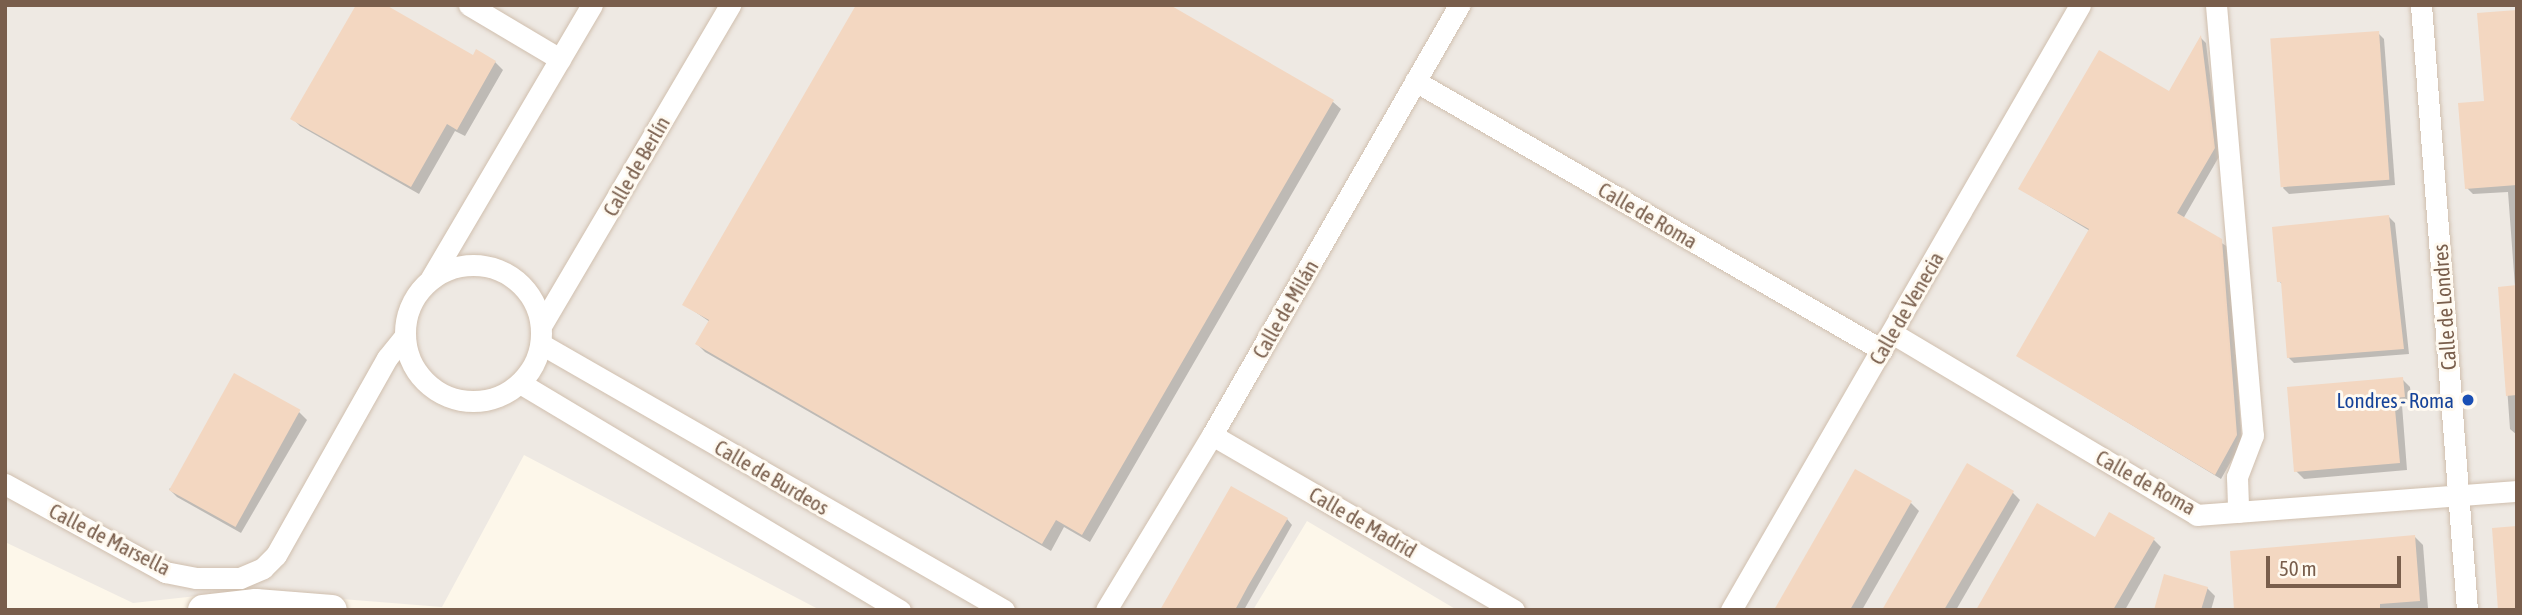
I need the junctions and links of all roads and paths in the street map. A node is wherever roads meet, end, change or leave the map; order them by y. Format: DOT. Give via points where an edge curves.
graph roads {
  1 [pos="469,5"];
  2 [pos="592,5"];
  3 [pos="730,5"];
  4 [pos="1459,5"];
  5 [pos="2080,5"];
  6 [pos="2216,5"];
  7 [pos="2421,5"];
  8 [pos="560,59"];
  9 [pos="1415,81"];
  10 [pos="431,278"];
  11 [pos="541,335"];
  12 [pos="404,337"];
  13 [pos="1887,341"];
  14 [pos="520,383"];
  15 [pos="1212,435"];
  16 [pos="5,484"];
  17 [pos="2517,491"];
  18 [pos="2458,495"];
  19 [pos="2238,512"];
  20 [pos="203,610"];
  21 [pos="332,610"];
  22 [pos="900,610"];
  23 [pos="1004,610"];
  24 [pos="1106,610"];
  25 [pos="1514,610"];
  26 [pos="1731,610"];
  27 [pos="2467,610"];
  1 -- 8 [label="street"];
  2 -- 8 [label="street"];
  3 -- 11 [label="street, Calle de Berlín"];
  4 -- 9 [label="street, Calle de Milán"];
  5 -- 13 [label="street, Calle de Venecia"];
  6 -- 19 [label="street" via="2253,435 2238,477"];
  7 -- 18 [label="street, Calle de Londres"];
  8 -- 10 [label="street"];
  9 -- 13 [label="street, Calle de Roma"];
  9 -- 15 [label="street, Calle de Milán"];
  10 -- 11 [label="street" via="470,264 510,275 536,306"];
  10 -- 12 [label="street" via="416,295"];
  11 -- 14 [label="street" via="534,365"];
  11 -- 23 [label="street, Calle de Burdeos"];
  12 -- 14 [label="street" via="415,368 438,392 458,400 502,395"];
  12 -- 16 [label="street, Calle de Marsella" via="387,358 276,555 264,568 240,578 219,580 165,572"];
  13 -- 19 [label="street, Calle de Roma" via="2197,515"];
  13 -- 26 [label="street, Calle de Venecia"];
  14 -- 22 [label="street"];
  15 -- 24 [label="street, Calle de Milán"];
  15 -- 25 [label="street, Calle de Madrid"];
  17 -- 18 [label="street, Calle de Roma"];
  18 -- 19 [label="street, Calle de Roma"];
  18 -- 27 [label="street, Calle de Londres"];
  20 -- 21 [label="street" via="256,604"];
}
